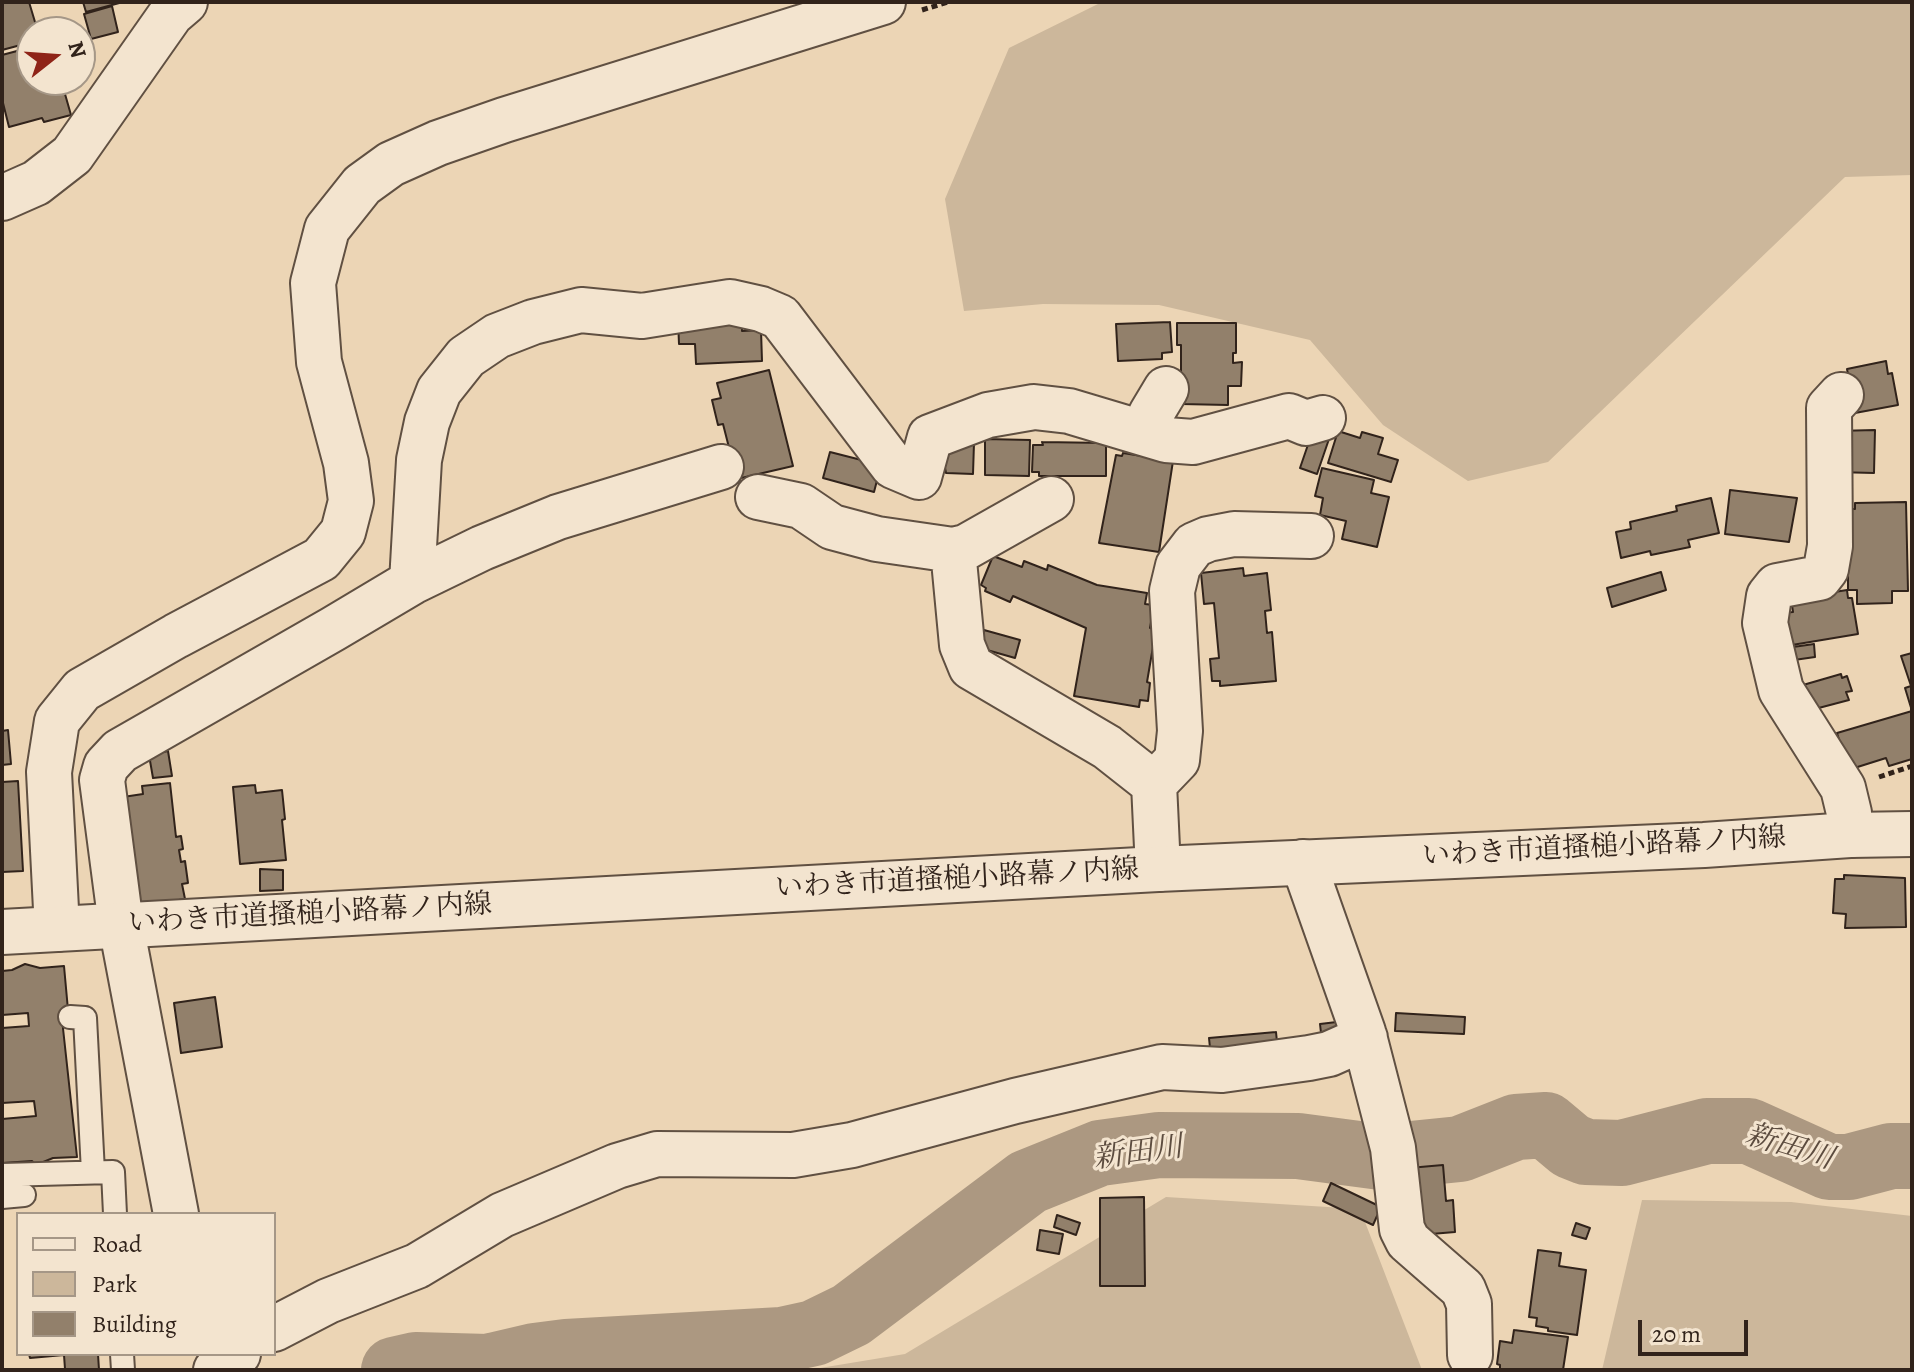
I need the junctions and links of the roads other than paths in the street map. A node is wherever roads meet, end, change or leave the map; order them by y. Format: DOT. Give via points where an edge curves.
graph roads {
  1 [pos="883,2"];
  2 [pos="174,6"];
  3 [pos="2,198"];
  4 [pos="1166,389"];
  5 [pos="1841,395"];
  6 [pos="1323,418"];
  7 [pos="1146,434"];
  8 [pos="721,467"];
  9 [pos="758,497"];
  10 [pos="1051,499"];
  11 [pos="1311,536"];
  12 [pos="953,550"];
  13 [pos="412,582"];
  14 [pos="1154,784"];
  15 [pos="1912,834"];
  16 [pos="1850,835"];
  17 [pos="1303,862"];
  18 [pos="1158,869"];
  19 [pos="121,925"];
  20 [pos="57,929"];
  21 [pos="2,932"];
  22 [pos="70,1017"];
  23 [pos="1365,1038"];
  24 [pos="93,1172"];
  25 [pos="2,1175"];
  26 [pos="115,1212"];
  27 [pos="176,1212"];
  28 [pos="276,1328"];
  29 [pos="1470,1355"];
  30 [pos="235,1356"];
  31 [pos="214,1370"];
  1 -- 20 [label="street" via="491,124 391,164 362,185 327,229 313,283 319,362 348,476 351,501 343,532 321,559 82,690 57,721 49,772"];
  2 -- 3 [label="street" via="72,155 36,183"];
  4 -- 7 [label="street"];
  5 -- 16 [label="street" via="1829,408 1826,569 1819,578 1777,586 1769,596 1765,623 1781,690 1843,788"];
  6 -- 7 [label="street" via="1306,423 1289,416 1193,442"];
  7 -- 13 [label="street" via="1069,411 1034,407 988,415 930,437 919,477 893,466 780,317 730,302 642,316 581,310 497,336 466,357 439,391 419,460"];
  8 -- 13 [label="street" via="558,517"];
  9 -- 12 [label="street" via="801,506 832,527"];
  10 -- 12 [label="street"];
  11 -- 14 [label="street" via="1234,534 1208,539 1185,555 1172,591 1177,760"];
  12 -- 14 [label="street" via="962,645 971,667 1107,747"];
  13 -- 19 [label="street" via="120,751 106,766 102,780"];
  14 -- 18 [label="street"];
  15 -- 16 [label="street, いわき市道搔槌小路幕ノ内線"];
  16 -- 17 [label="street, いわき市道搔槌小路幕ノ内線"];
  17 -- 18 [label="street, いわき市道搔槌小路幕ノ内線"];
  17 -- 23 [label="street"];
  18 -- 19 [label="street, いわき市道搔槌小路幕ノ内線"];
  19 -- 20 [label="street, いわき市道搔槌小路幕ノ内線"];
  19 -- 27 [label="street"];
  20 -- 21 [label="street, いわき市道搔槌小路幕ノ内線"];
  22 -- 24 [label="lane" via="85,1018"];
  23 -- 28 [label="street" via="1309,1058 1222,1070 1162,1067 823,1150 762,1156 657,1154 502,1215 417,1266"];
  23 -- 29 [label="street" via="1394,1159 1402,1229 1408,1241 1463,1289 1469,1304"];
  24 -- 25 [label="lane"];
  24 -- 26 [label="lane" via="113,1172"];
  30 -- 31 [label="street"];
}
